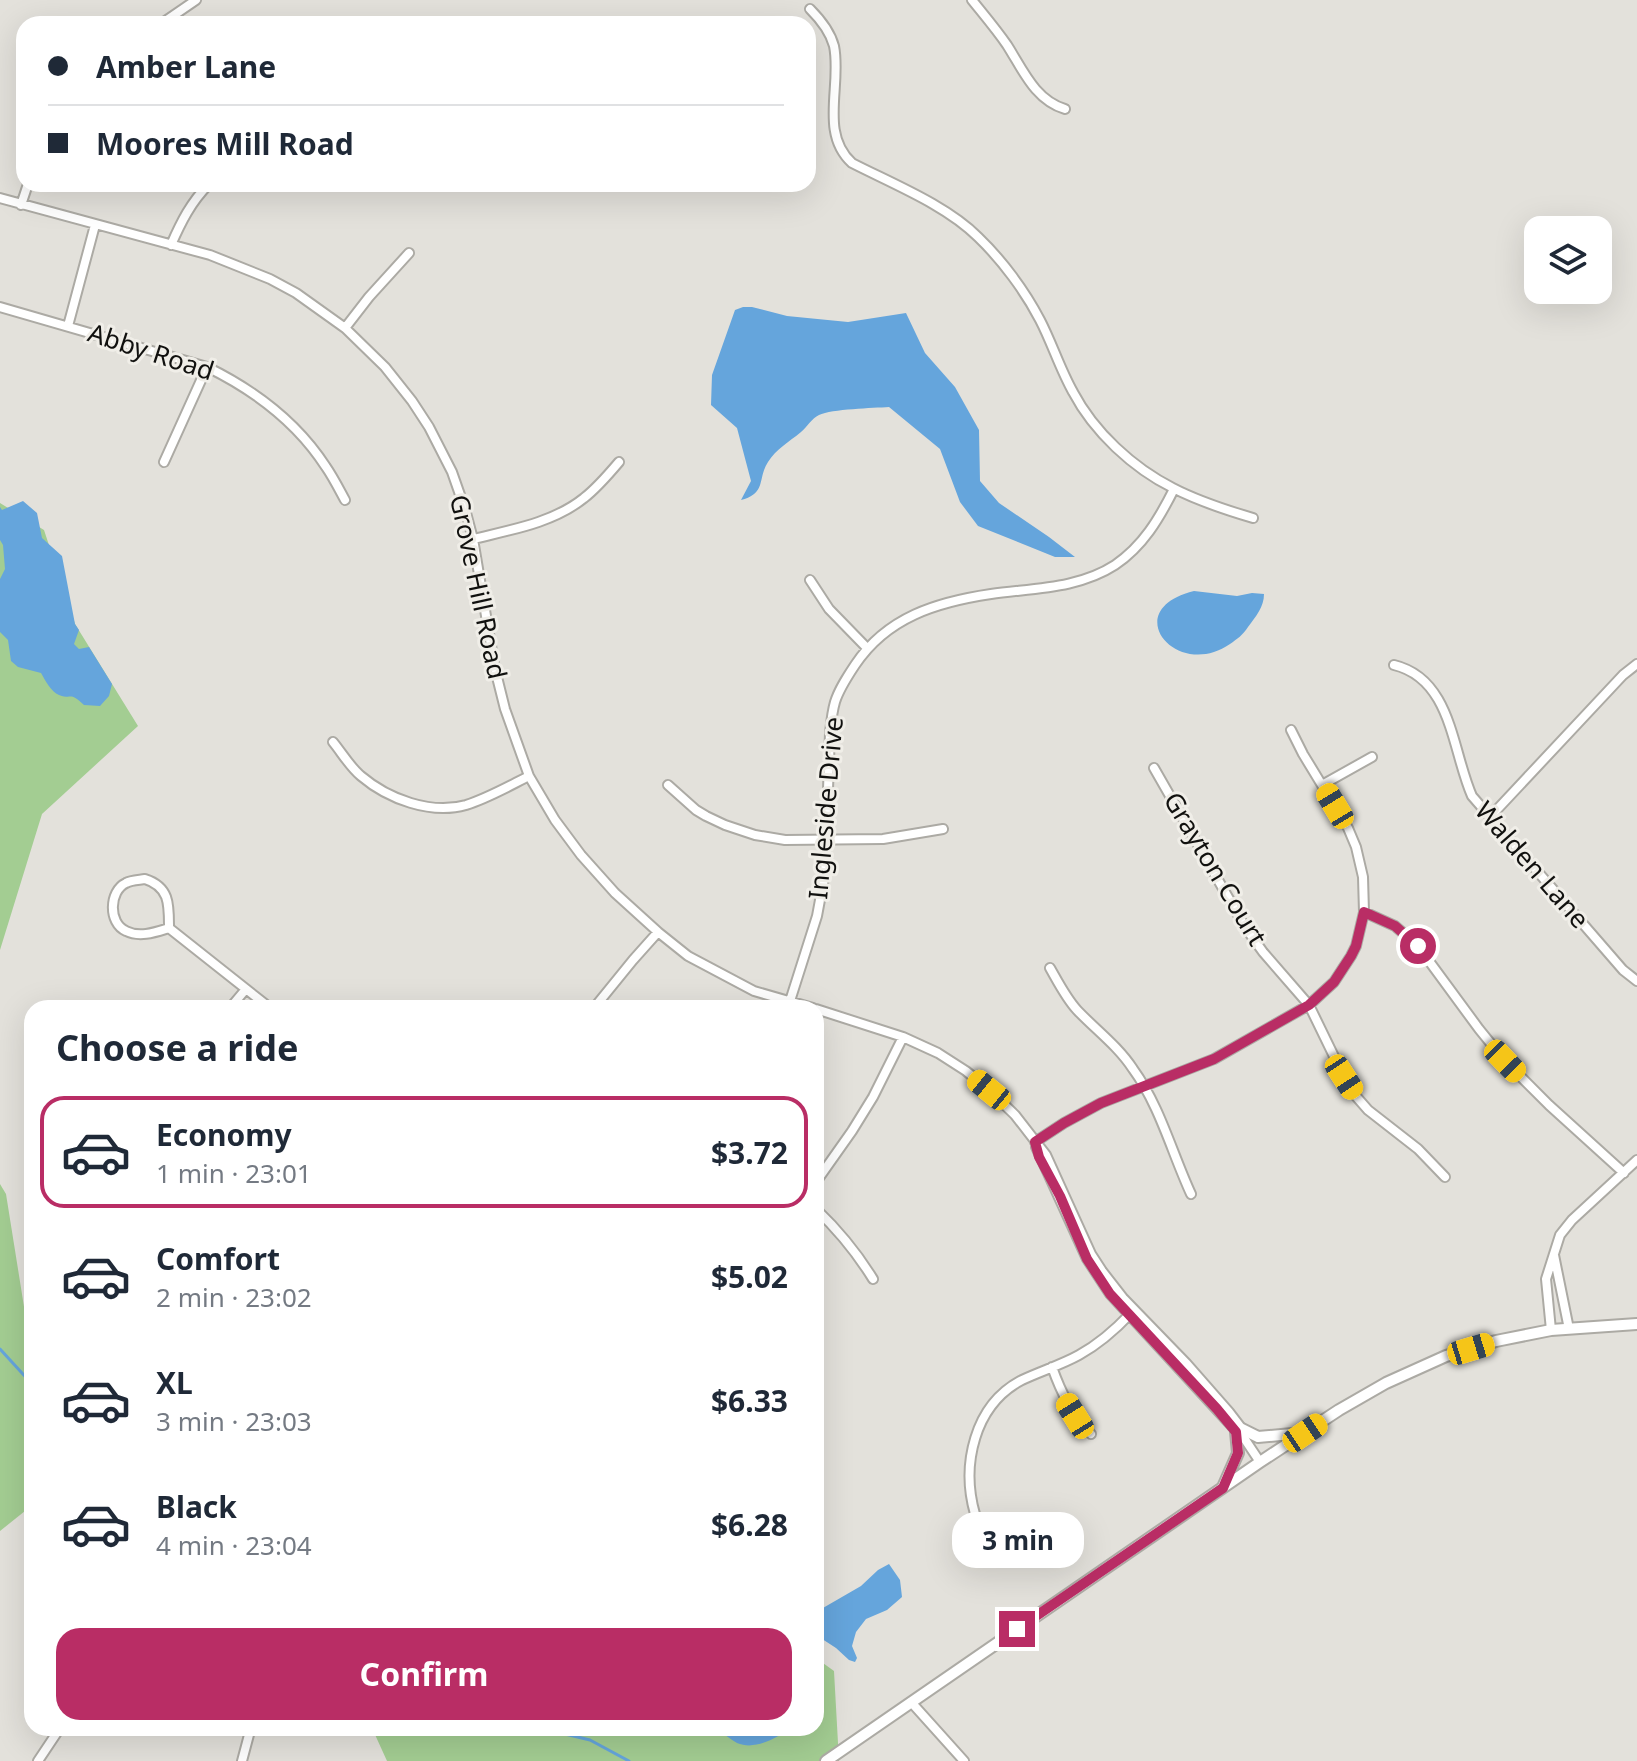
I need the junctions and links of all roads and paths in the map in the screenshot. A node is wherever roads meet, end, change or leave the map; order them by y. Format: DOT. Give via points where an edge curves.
graph roads {
  1 [pos="196,0"];
  2 [pos="972,0"];
  3 [pos="810,9"];
  4 [pos="173,16"];
  5 [pos="1065,109"];
  6 [pos="25,192"];
  7 [pos="203,192"];
  8 [pos="0,198"];
  9 [pos="21,205"];
  10 [pos="95,225"];
  11 [pos="171,245"];
  12 [pos="409,253"];
  13 [pos="0,307"];
  14 [pos="68,326"];
  15 [pos="345,328"];
  16 [pos="207,367"];
  17 [pos="164,462"];
  18 [pos="619,462"];
  19 [pos="1174,489"];
  20 [pos="345,500"];
  21 [pos="1253,518"];
  22 [pos="473,539"];
  23 [pos="810,580"];
  24 [pos="867,648"];
  25 [pos="1637,664"];
  26 [pos="1394,665"];
  27 [pos="1291,730"];
  28 [pos="333,742"];
  29 [pos="1372,757"];
  30 [pos="1154,768"];
  31 [pos="529,776"];
  32 [pos="668,785"];
  33 [pos="1322,785"];
  34 [pos="1490,817"];
  35 [pos="943,829"];
  36 [pos="827,840"];
  37 [pos="1364,912"];
  38 [pos="169,928"];
  39 [pos="658,932"];
  40 [pos="1050,968"];
  41 [pos="1637,981"];
  42 [pos="246,989"];
  43 [pos="237,1000"];
  44 [pos="260,1000"];
  45 [pos="600,1000"];
  46 [pos="786,1000"];
  47 [pos="790,1000"];
  48 [pos="1309,1005"];
  49 [pos="824,1011"];
  50 [pos="903,1037"];
  51 [pos="1144,1086"];
  52 [pos="1035,1142"];
  53 [pos="1637,1160"];
  54 [pos="824,1171"];
  55 [pos="1624,1173"];
  56 [pos="1445,1177"];
  57 [pos="1191,1194"];
  58 [pos="824,1217"];
  59 [pos="1553,1254"];
  60 [pos="873,1279"];
  61 [pos="1132,1312"];
  62 [pos="1637,1324"];
  63 [pos="1569,1329"];
  64 [pos="1551,1330"];
  65 [pos="1052,1367"];
  66 [pos="1241,1433"];
  67 [pos="1305,1433"];
  68 [pos="1091,1434"];
  69 [pos="1260,1462"];
  70 [pos="1223,1488"];
  71 [pos="975,1514"];
  72 [pos="911,1702"];
  73 [pos="55,1736"];
  74 [pos="249,1736"];
  75 [pos="38,1761"];
  76 [pos="242,1761"];
  77 [pos="826,1761"];
  78 [pos="964,1761"];
  1 -- 4 [label="street"];
  2 -- 5 [label="street" via="1037,92"];
  3 -- 19 [label="street" via="834,46 836,138 844,156 946,212 979,237 1040,319 1073,394 1092,421 1130,459"];
  6 -- 9 [label="street"];
  7 -- 11 [label="street"];
  8 -- 9 [label="street, Grove Hill Road"];
  9 -- 10 [label="street, Grove Hill Road"];
  10 -- 11 [label="street, Grove Hill Road"];
  10 -- 14 [label="street"];
  11 -- 15 [label="street, Grove Hill Road" via="270,279"];
  12 -- 15 [label="street"];
  13 -- 14 [label="street, Abby Road"];
  14 -- 16 [label="street, Abby Road"];
  15 -- 22 [label="street, Grove Hill Road" via="385,367 429,427 452,472"];
  16 -- 17 [label="street"];
  16 -- 20 [label="street, Abby Road" via="245,387 285,419 327,467"];
  18 -- 22 [label="street" via="566,510"];
  19 -- 21 [label="street"];
  19 -- 24 [label="street, Ingleside Drive" via="1144,539 1112,567 1074,583 922,610"];
  22 -- 31 [label="street, Grove Hill Road" via="495,669"];
  23 -- 24 [label="street" via="829,609"];
  24 -- 36 [label="street, Ingleside Drive" via="833,710"];
  25 -- 34 [label="street"];
  26 -- 34 [label="street, Walden Lane" via="1417,675 1442,703 1465,782"];
  27 -- 33 [label="street"];
  28 -- 31 [label="street" via="359,775 416,804 467,804"];
  29 -- 33 [label="street"];
  30 -- 48 [label="street, Grayton Court" via="1245,927"];
  31 -- 39 [label="street, Grove Hill Road" via="581,855"];
  32 -- 36 [label="street" via="696,810 725,825 785,840"];
  33 -- 37 [label="street" via="1356,847"];
  34 -- 41 [label="street, Walden Lane"];
  35 -- 36 [label="street" via="896,839"];
  36 -- 47 [label="street, Ingleside Drive" via="817,916"];
  37 -- 48 [label="street" via="1351,956 1334,982"];
  37 -- 55 [label="street" via="1395,926 1418,946 1505,1061"];
  38 -- 38 [label="street" via="167,897 154,882 126,883 118,890 114,917 127,932 146,935"];
  38 -- 42 [label="street"];
  39 -- 45 [label="street"];
  39 -- 46 [label="street, Grove Hill Road" via="726,977"];
  40 -- 51 [label="street" via="1076,1009 1122,1054"];
  42 -- 43 [label="street"];
  42 -- 44 [label="street"];
  48 -- 51 [label="street" via="1214,1059"];
  48 -- 56 [label="street, Grayton Court" via="1354,1094"];
  49 -- 50 [label="street, Grove Hill Road"];
  50 -- 52 [label="street, Grove Hill Road" via="966,1071 1015,1115"];
  50 -- 54 [label="street" via="873,1097"];
  51 -- 52 [label="street" via="1101,1103"];
  51 -- 57 [label="street"];
  52 -- 61 [label="street, Grove Hill Road" via="1097,1263"];
  53 -- 55 [label="street"];
  55 -- 59 [label="street" via="1572,1220"];
  58 -- 60 [label="street"];
  59 -- 63 [label="street"];
  59 -- 64 [label="street" via="1546,1279"];
  61 -- 65 [label="street" via="1091,1348"];
  61 -- 66 [label="street, Grove Hill Road"];
  62 -- 63 [label="street"];
  63 -- 64 [label="street"];
  64 -- 67 [label="street" via="1437,1360 1386,1383"];
  65 -- 68 [label="street" via="1062,1395"];
  65 -- 71 [label="street" via="1012,1387 983,1420 969,1463"];
  66 -- 67 [label="street"];
  66 -- 69 [label="street, Grove Hill Road"];
  66 -- 70 [label="street"];
  67 -- 69 [label="street"];
  69 -- 70 [label="street"];
  70 -- 72 [label="street"];
  72 -- 77 [label="street"];
  72 -- 78 [label="street"];
  73 -- 75 [label="street"];
  74 -- 76 [label="street"];
}
